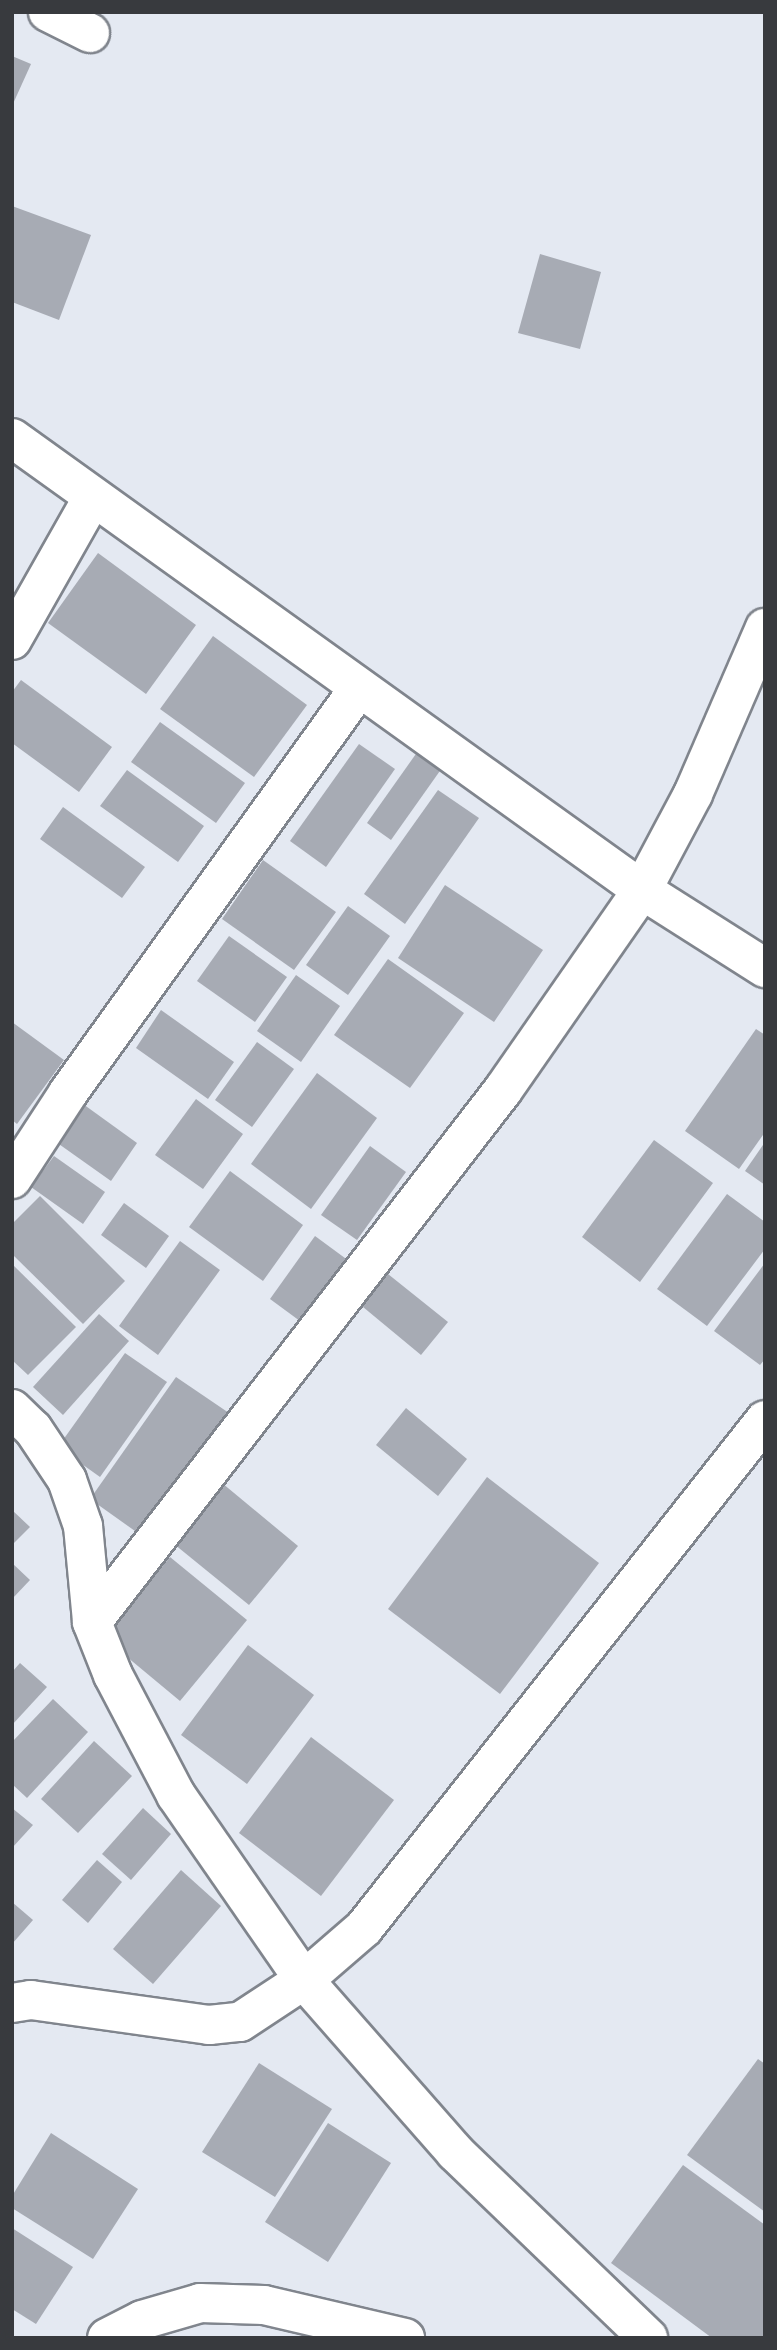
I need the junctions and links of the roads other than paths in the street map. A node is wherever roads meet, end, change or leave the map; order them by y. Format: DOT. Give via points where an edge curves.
graph roads {
  1 [pos="48,12"];
  2 [pos="90,33"];
  3 [pos="12,438"];
  4 [pos="93,496"];
  5 [pos="765,628"];
  6 [pos="12,640"];
  7 [pos="359,688"];
  8 [pos="642,890"];
  9 [pos="765,968"];
  10 [pos="12,1179"];
  11 [pos="12,1409"];
  12 [pos="765,1420"];
  13 [pos="92,1622"];
  14 [pos="304,1980"];
  15 [pos="12,2003"];
  16 [pos="107,2338"];
  17 [pos="405,2338"];
  18 [pos="648,2338"];
  1 -- 2 [label="street"];
  3 -- 4 [label="street"];
  4 -- 6 [label="street"];
  4 -- 7 [label="street"];
  5 -- 8 [label="street" via="693,794"];
  7 -- 8 [label="street"];
  7 -- 10 [label="street" via="68,1093"];
  8 -- 9 [label="street"];
  8 -- 13 [label="street" via="503,1090"];
  11 -- 13 [label="street" via="33,1429 67,1480 83,1526"];
  12 -- 14 [label="street" via="364,1928"];
  13 -- 14 [label="street" via="113,1675 176,1795"];
  14 -- 15 [label="street" via="240,2022 209,2025 31,2000"];
  14 -- 18 [label="street" via="455,2152"];
  16 -- 17 [label="street" via="142,2320 200,2303 264,2305"];
}
